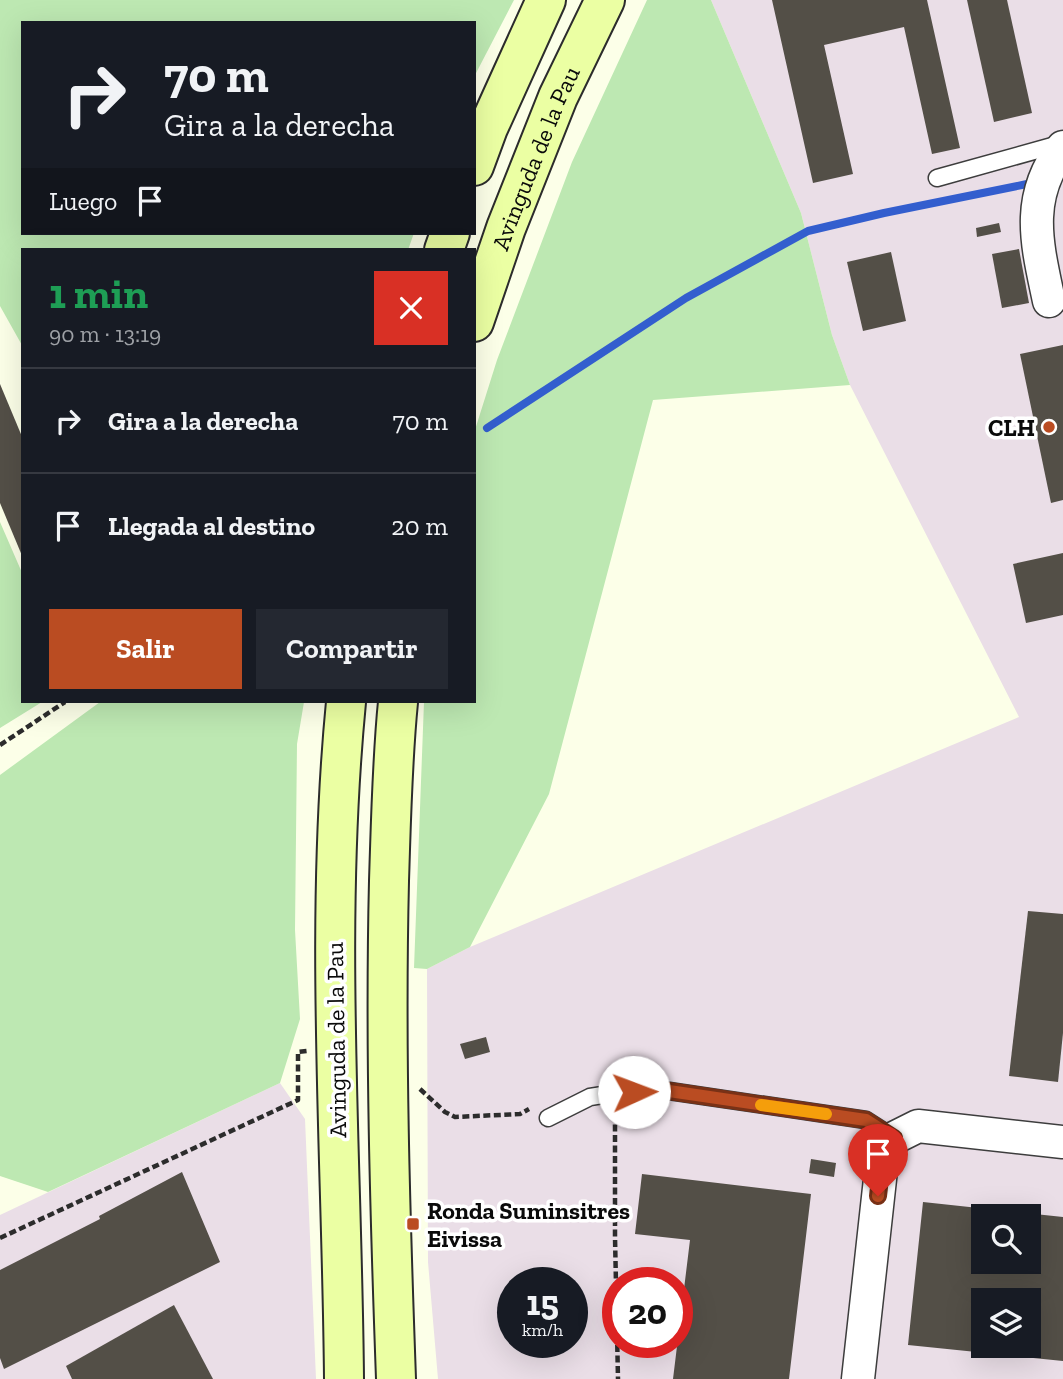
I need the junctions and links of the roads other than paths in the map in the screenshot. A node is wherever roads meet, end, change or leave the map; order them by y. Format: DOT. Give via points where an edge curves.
graph roads {
  1 [pos="546,0"];
  2 [pos="605,0"];
  3 [pos="1063,145"];
  4 [pos="476,161"];
  5 [pos="937,178"];
  6 [pos="1049,301"];
  7 [pos="476,316"];
  8 [pos="346,703"];
  9 [pos="398,703"];
  10 [pos="548,1118"];
  11 [pos="894,1138"];
  12 [pos="1063,1142"];
  13 [pos="344,1379"];
  14 [pos="396,1379"];
  15 [pos="858,1379"];
  1 -- 4 [label="main road"];
  2 -- 7 [label="main road, Avinguda de la Pau" via="558,97"];
  3 -- 5 [label="lane"];
  3 -- 6 [label="street" via="1038,200 1036,220"];
  8 -- 13 [label="main road, Avinguda de la Pau" via="334,899"];
  9 -- 14 [label="main road" via="387,949"];
  10 -- 11 [label="lane" via="590,1097 669,1091 866,1120"];
  11 -- 12 [label="street" via="918,1126"];
  11 -- 15 [label="street" via="881,1170"];
}
